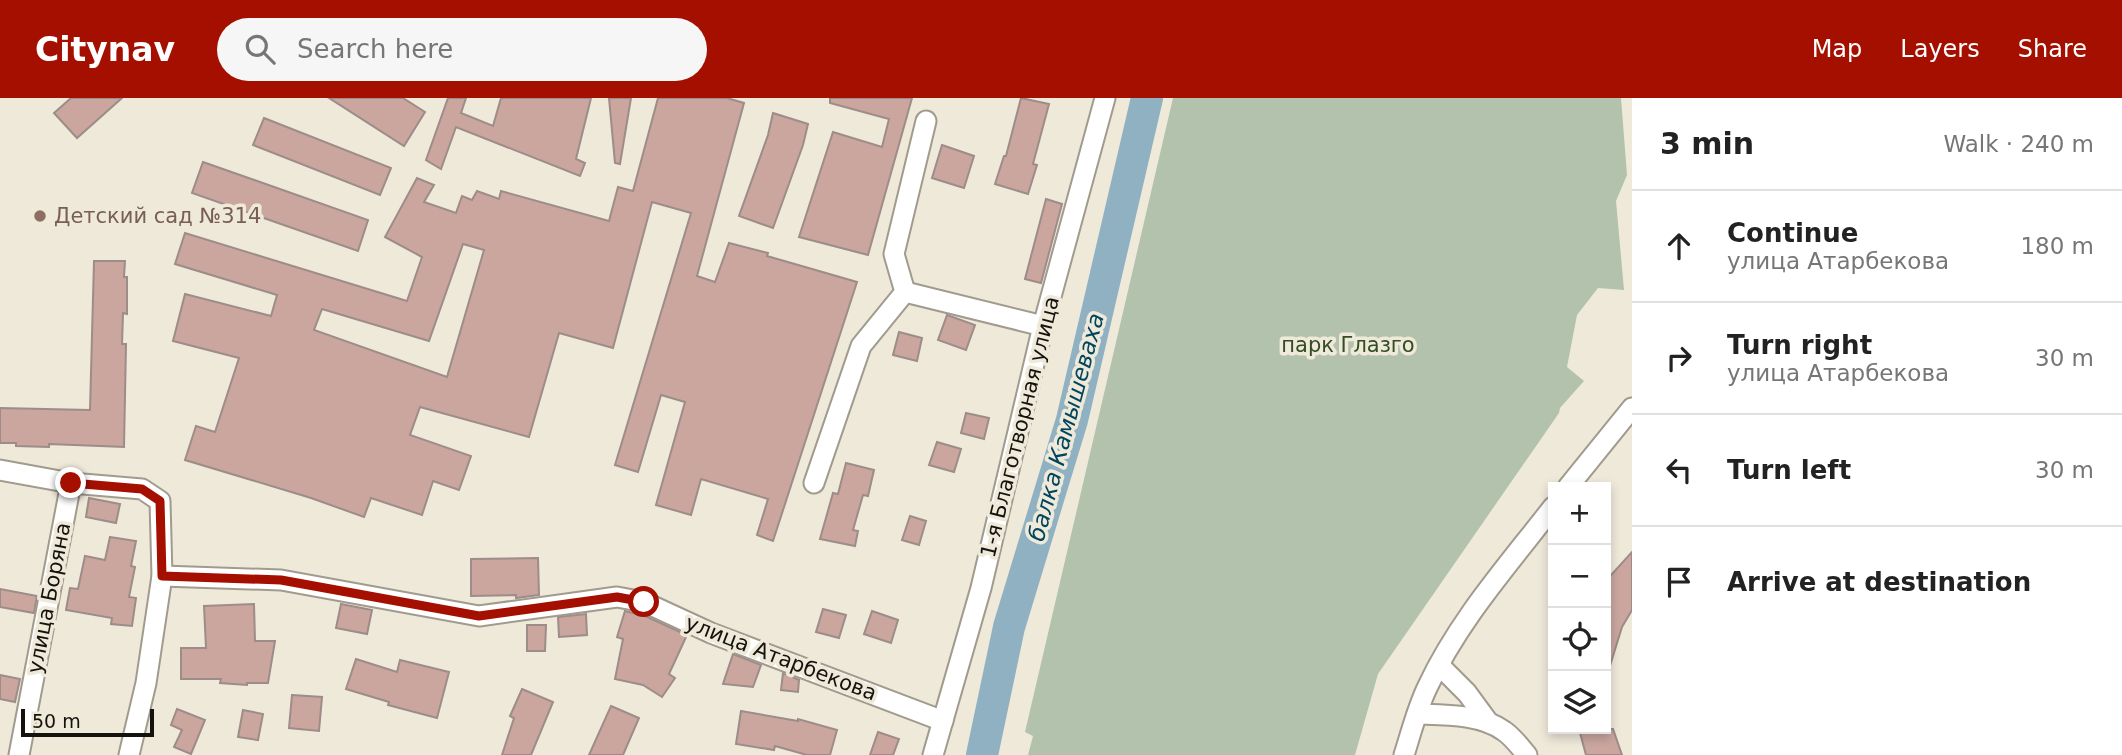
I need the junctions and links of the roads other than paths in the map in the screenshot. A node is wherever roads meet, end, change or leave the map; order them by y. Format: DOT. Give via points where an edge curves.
graph roads {
  1 [pos="1105,98"];
  2 [pos="926,121"];
  3 [pos="905,292"];
  4 [pos="1043,326"];
  5 [pos="1632,408"];
  6 [pos="0,470"];
  7 [pos="1573,482"];
  8 [pos="71,483"];
  9 [pos="814,483"];
  10 [pos="1548,513"];
  11 [pos="162,576"];
  12 [pos="1439,666"];
  13 [pos="1417,714"];
  14 [pos="943,721"];
  15 [pos="1489,723"];
  16 [pos="19,755"];
  17 [pos="129,755"];
  18 [pos="933,755"];
  19 [pos="1404,755"];
  20 [pos="1527,755"];
  1 -- 4 [label="street, 1-я Благотворная улица"];
  2 -- 3 [label="street" via="894,254"];
  3 -- 4 [label="street"];
  3 -- 9 [label="street" via="861,345"];
  4 -- 14 [label="street, 1-я Благотворная улица" via="981,588"];
  5 -- 7 [label="street"];
  6 -- 8 [label="street"];
  8 -- 11 [label="street" via="142,489 160,501"];
  8 -- 16 [label="street, улица Боряна"];
  10 -- 12 [label="street" via="1472,610"];
  11 -- 14 [label="street, улица Атарбекова" via="281,580 479,616 617,597 644,602 711,633"];
  11 -- 17 [label="street" via="146,683"];
  12 -- 13 [label="street"];
  12 -- 15 [label="street"];
  13 -- 15 [label="street"];
  13 -- 19 [label="street"];
  14 -- 18 [label="street, 1-я Благотворная улица"];
  15 -- 20 [label="street"];
}
